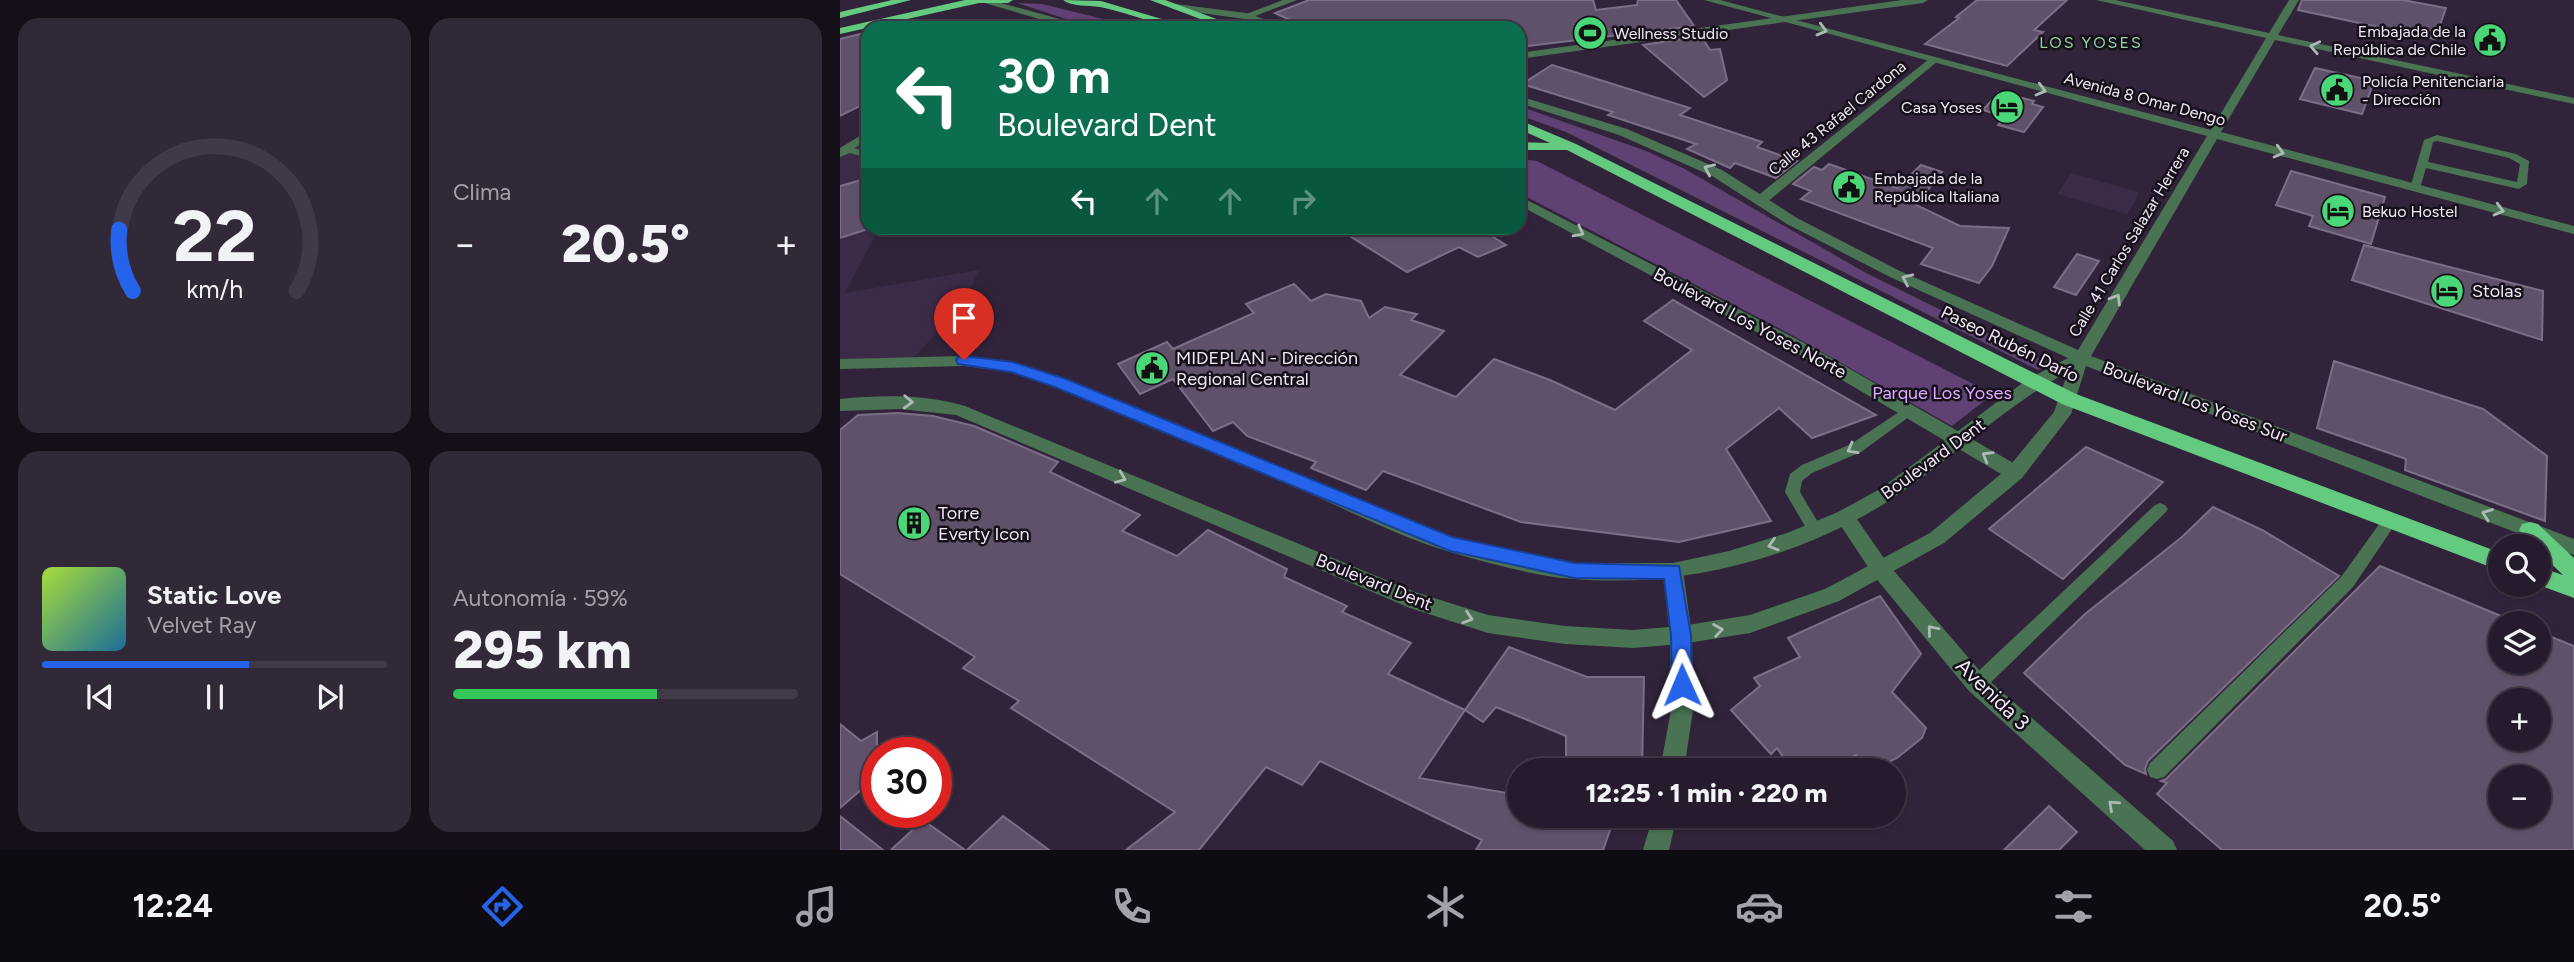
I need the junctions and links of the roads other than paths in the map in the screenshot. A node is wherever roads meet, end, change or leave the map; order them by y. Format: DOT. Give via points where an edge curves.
graph roads {
  1 [pos="906,0"];
  2 [pos="945,0"];
  3 [pos="979,0"];
  4 [pos="1007,0"];
  5 [pos="1068,0"];
  6 [pos="1155,0"];
  7 [pos="1292,0"];
  8 [pos="1709,0"];
  9 [pos="1923,0"];
  10 [pos="2101,0"];
  11 [pos="2294,0"];
  12 [pos="1175,7"];
  13 [pos="840,15"];
  14 [pos="1246,16"];
  15 [pos="1781,19"];
  16 [pos="885,21"];
  17 [pos="1056,21"];
  18 [pos="1161,21"];
  19 [pos="1215,21"];
  20 [pos="1263,21"];
  21 [pos="840,24"];
  22 [pos="861,26"];
  23 [pos="840,31"];
  24 [pos="2270,38"];
  25 [pos="1526,55"];
  26 [pos="1933,61"];
  27 [pos="1526,101"];
  28 [pos="2574,102"];
  29 [pos="1526,127"];
  30 [pos="2213,135"];
  31 [pos="861,140"];
  32 [pos="1526,146"];
  33 [pos="1572,147"];
  34 [pos="861,153"];
  35 [pos="840,154"];
  36 [pos="2422,164"];
  37 [pos="2415,188"];
  38 [pos="1760,200"];
  39 [pos="1526,204"];
  40 [pos="2574,230"];
  41 [pos="2081,358"];
  42 [pos="840,364"];
  43 [pos="2035,383"];
  44 [pos="2069,399"];
  45 [pos="840,405"];
  46 [pos="1908,411"];
  47 [pos="1958,439"];
  48 [pos="2015,473"];
  49 [pos="2160,509"];
  50 [pos="1845,517"];
  51 [pos="2390,520"];
  52 [pos="1814,530"];
  53 [pos="2530,530"];
  54 [pos="2574,547"];
  55 [pos="2488,557"];
  56 [pos="1881,570"];
  57 [pos="1673,571"];
  58 [pos="2574,572"];
  59 [pos="2551,580"];
  60 [pos="2574,589"];
  61 [pos="1681,635"];
  62 [pos="1977,684"];
  63 [pos="1674,758"];
  64 [pos="2157,771"];
  65 [pos="1662,828"];
  66 [pos="1656,850"];
  67 [pos="2164,850"];
  1 -- 13 [label="highway"];
  2 -- 21 [label="highway"];
  3 -- 4 [label="highway"];
  3 -- 16 [label="highway"];
  3 -- 17 [label="street"];
  5 -- 18 [label="highway"];
  6 -- 12 [label="highway"];
  7 -- 14 [label="street"];
  8 -- 15 [label="street, Avenida 8 Omar Dengo"];
  9 -- 15 [label="street"];
  10 -- 24 [label="street"];
  11 -- 24 [label="street, Calle 41 Carlos Salazar Herrera"];
  12 -- 14 [label="street"];
  12 -- 19 [label="highway"];
  14 -- 20 [label="street"];
  15 -- 25 [label="street"];
  15 -- 26 [label="street, Avenida 8 Omar Dengo, one-way"];
  22 -- 23 [label="highway"];
  28 -- 24 [label="street, one-way"];
  24 -- 30 [label="street, Calle 41 Carlos Salazar Herrera"];
  26 -- 30 [label="street, Avenida 8 Omar Dengo, one-way"];
  26 -- 38 [label="street, Calle 43 Rafael Cardona"];
  38 -- 27 [label="street, Boulevard Los Yoses Sur, one-way" via="1717,173 1659,147"];
  29 -- 33 [label="highway, Paseo Rubén Darío"];
  30 -- 37 [label="street, Avenida 8 Omar Dengo, one-way"];
  41 -- 30 [label="street, Calle 41 Carlos Salazar Herrera, one-way"];
  31 -- 35 [label="street"];
  32 -- 33 [label="highway"];
  33 -- 43 [label="highway, Paseo Rubén Darío"];
  34 -- 35 [label="lane" via="849,150"];
  36 -- 36 [label="lane" via="2429,140 2437,138 2525,163 2519,186"];
  36 -- 37 [label="lane"];
  37 -- 40 [label="street, Avenida 8 Omar Dengo, one-way"];
  41 -- 38 [label="street, Boulevard Los Yoses Sur, one-way" via="1895,274"];
  39 -- 46 [label="street, Boulevard Los Yoses Norte, one-way"];
  41 -- 43 [label="street, Boulevard Dent"];
  41 -- 44 [label="street, Boulevard Dent"];
  53 -- 41 [label="street, Boulevard Los Yoses Sur, one-way"];
  42 -- 57 [label="street, Boulevard Dent" via="964,360 1013,367 1450,544 1574,571"];
  43 -- 44 [label="highway, Paseo Rubén Darío"];
  43 -- 47 [label="street, Boulevard Dent"];
  44 -- 48 [label="street, Boulevard Dent"];
  44 -- 51 [label="highway, Paseo Rubén Darío"];
  45 -- 61 [label="street, Boulevard Dent, one-way" via="922,402 959,410 1410,599 1488,624 1633,639"];
  46 -- 47 [label="street, Boulevard Los Yoses Norte"];
  46 -- 52 [label="lane, one-way" via="1856,448 1795,478 1793,492"];
  48 -- 47 [label="street, Boulevard Los Yoses Norte, one-way"];
  47 -- 50 [label="street, Boulevard Dent" via="1886,494"];
  48 -- 56 [label="street, Boulevard Dent" via="1937,538"];
  49 -- 62 [label="lane"];
  50 -- 52 [label="street, Boulevard Dent"];
  50 -- 56 [label="street, Avenida 3"];
  51 -- 55 [label="highway, Paseo Rubén Darío"];
  51 -- 64 [label="lane" via="2347,582"];
  52 -- 57 [label="street, Boulevard Dent, one-way" via="1729,559"];
  53 -- 54 [label="street, Boulevard Los Yoses Sur"];
  53 -- 58 [label="highway"];
  61 -- 56 [label="street, Boulevard Dent, one-way" via="1750,624 1832,595"];
  62 -- 56 [label="street, Avenida 3, one-way"];
  57 -- 61 [label="street"];
  59 -- 60 [label="highway"];
  61 -- 63 [label="street" via="1682,710"];
  67 -- 62 [label="street, Avenida 3, one-way"];
  65 -- 66 [label="street"];
}
